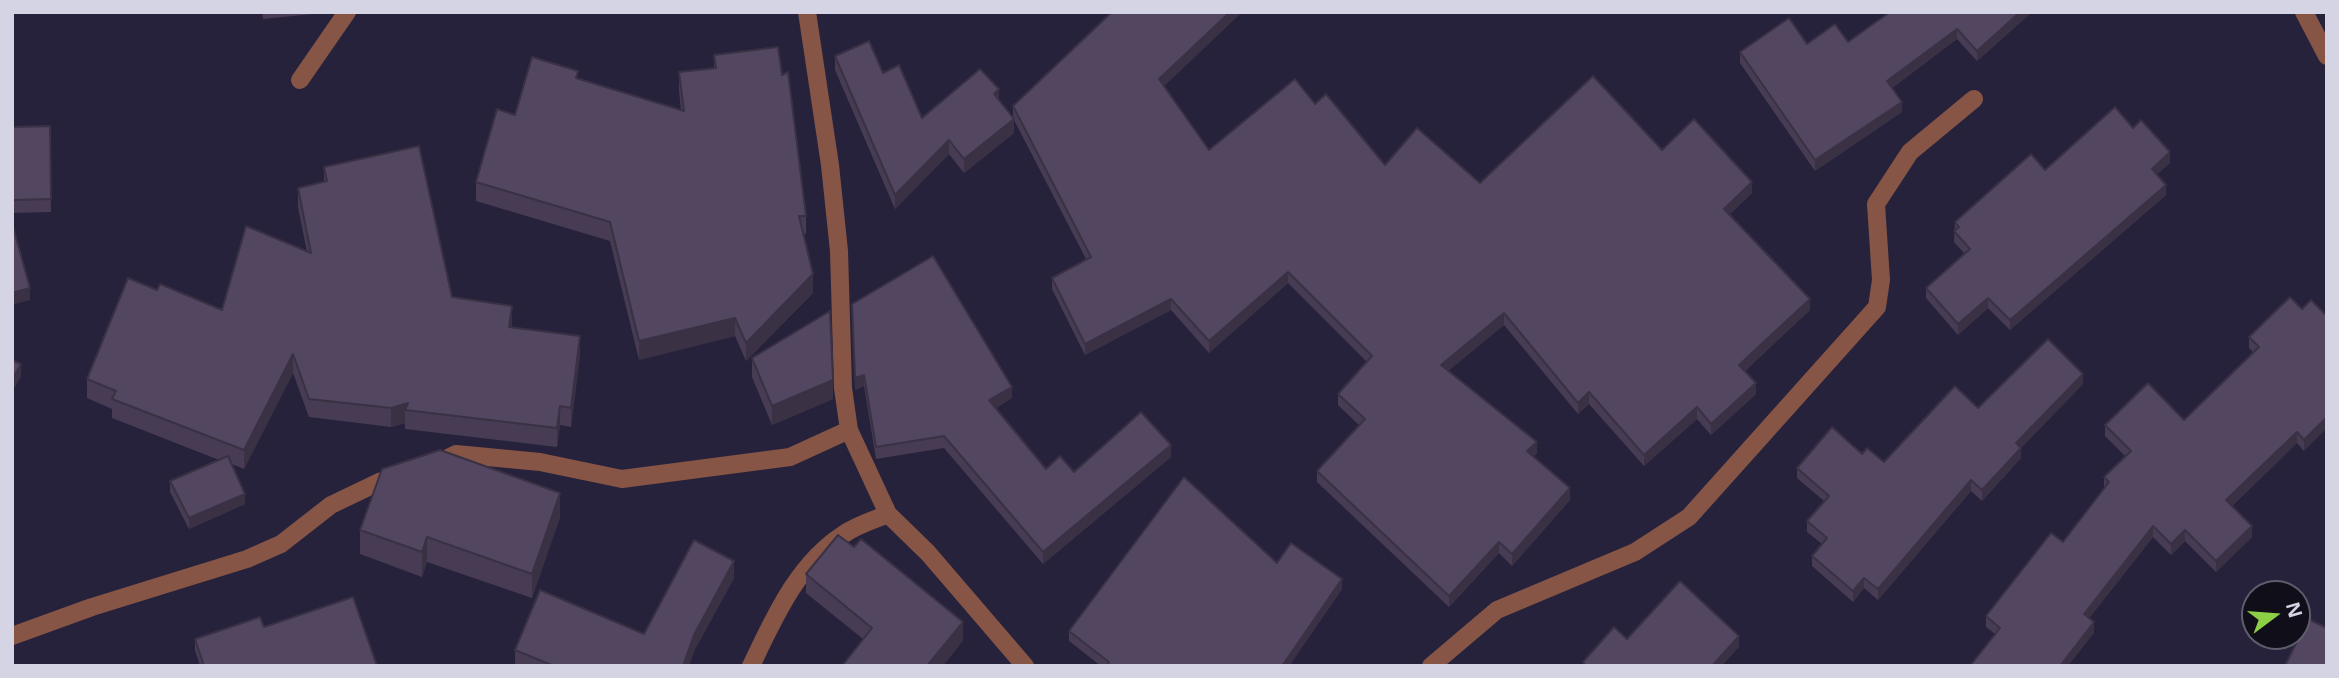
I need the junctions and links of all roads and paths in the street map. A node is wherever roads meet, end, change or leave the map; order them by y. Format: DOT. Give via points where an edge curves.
graph roads {
  1 [pos="347,12"];
  2 [pos="807,12"];
  3 [pos="2304,12"];
  4 [pos="2327,56"];
  5 [pos="300,80"];
  6 [pos="1973,99"];
  7 [pos="849,430"];
  8 [pos="888,514"];
  9 [pos="12,636"];
  10 [pos="751,666"];
  11 [pos="1025,666"];
  12 [pos="1431,666"];
  1 -- 5 [label="street"];
  2 -- 7 [label="street" via="839,251 843,388"];
  3 -- 4 [label="street"];
  6 -- 12 [label="street" via="1910,152 1876,204 1881,280 1877,307 1689,517 1635,552 1497,610"];
  7 -- 8 [label="street"];
  7 -- 9 [label="street" via="790,457 622,479 540,462 456,454 331,505 281,544 247,559"];
  8 -- 10 [label="street" via="844,533 812,560 774,619"];
  8 -- 11 [label="street" via="928,553"];
}
